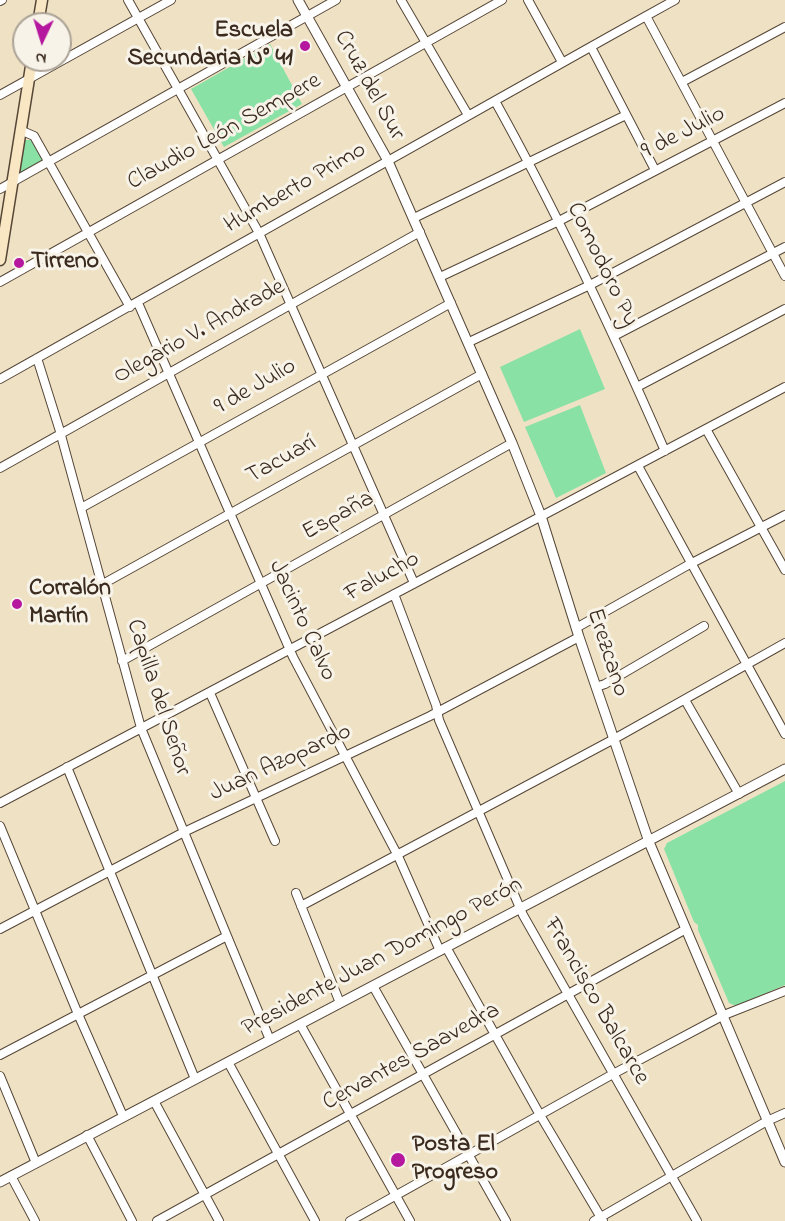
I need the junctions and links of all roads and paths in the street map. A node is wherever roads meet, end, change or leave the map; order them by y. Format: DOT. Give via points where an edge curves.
graph roads {
  1 [pos="128,0"];
  2 [pos="171,0"];
  3 [pos="298,0"];
  4 [pos="336,0"];
  5 [pos="401,0"];
  6 [pos="502,0"];
  7 [pos="528,0"];
  8 [pos="675,0"];
  9 [pos="307,16"];
  10 [pos="646,16"];
  11 [pos="138,18"];
  12 [pos="785,27"];
  13 [pos="425,43"];
  14 [pos="591,47"];
  15 [pos="562,62"];
  16 [pos="30,72"];
  17 [pos="29,80"];
  18 [pos="682,82"];
  19 [pos="346,87"];
  20 [pos="178,89"];
  21 [pos="1,92"];
  22 [pos="495,101"];
  23 [pos="785,103"];
  24 [pos="468,115"];
  25 [pos="626,115"];
  26 [pos="20,130"];
  27 [pos="713,142"];
  28 [pos="218,159"];
  29 [pos="387,159"];
  30 [pos="49,161"];
  31 [pos="529,161"];
  32 [pos="655,170"];
  33 [pos="12,182"];
  34 [pos="785,182"];
  35 [pos="0,189"];
  36 [pos="745,203"];
  37 [pos="414,218"];
  38 [pos="559,221"];
  39 [pos="88,232"];
  40 [pos="420,232"];
  41 [pos="259,233"];
  42 [pos="785,247"];
  43 [pos="773,253"];
  44 [pos="0,260"];
  45 [pos="785,276"];
  46 [pos="440,278"];
  47 [pos="0,282"];
  48 [pos="590,285"];
  49 [pos="451,303"];
  50 [pos="292,304"];
  51 [pos="134,305"];
  52 [pos="785,309"];
  53 [pos="614,336"];
  54 [pos="469,342"];
  55 [pos="37,358"];
  56 [pos="169,372"];
  57 [pos="322,373"];
  58 [pos="482,374"];
  59 [pos="0,379"];
  60 [pos="637,387"];
  61 [pos="785,387"];
  62 [pos="706,429"];
  63 [pos="60,434"];
  64 [pos="200,442"];
  65 [pos="512,443"];
  66 [pos="353,444"];
  67 [pos="664,451"];
  68 [pos="638,466"];
  69 [pos="0,468"];
  70 [pos="81,508"];
  71 [pos="230,513"];
  72 [pos="385,514"];
  73 [pos="785,514"];
  74 [pos="541,516"];
  75 [pos="762,527"];
  76 [pos="690,564"];
  77 [pos="785,570"];
  78 [pos="261,582"];
  79 [pos="414,583"];
  80 [pos="101,585"];
  81 [pos="394,594"];
  82 [pos="704,626"];
  83 [pos="577,632"];
  84 [pos="785,643"];
  85 [pos="291,650"];
  86 [pos="122,661"];
  87 [pos="748,663"];
  88 [pos="596,687"];
  89 [pos="210,693"];
  90 [pos="685,700"];
  91 [pos="438,712"];
  92 [pos="141,728"];
  93 [pos="785,734"];
  94 [pos="614,739"];
  95 [pos="345,755"];
  96 [pos="67,767"];
  97 [pos="785,769"];
  98 [pos="739,794"];
  99 [pos="256,797"];
  100 [pos="0,803"];
  101 [pos="480,811"];
  102 [pos="0,826"];
  103 [pos="184,832"];
  104 [pos="275,841"];
  105 [pos="649,842"];
  106 [pos="398,856"];
  107 [pos="108,871"];
  108 [pos="296,893"];
  109 [pos="301,906"];
  110 [pos="520,909"];
  111 [pos="35,910"];
  112 [pos="0,929"];
  113 [pos="686,929"];
  114 [pos="227,936"];
  115 [pos="443,949"];
  116 [pos="153,976"];
  117 [pos="373,986"];
  118 [pos="785,991"];
  119 [pos="568,994"];
  120 [pos="340,1003"];
  121 [pos="78,1014"];
  122 [pos="724,1015"];
  123 [pos="300,1024"];
  124 [pos="495,1033"];
  125 [pos="270,1040"];
  126 [pos="0,1055"];
  127 [pos="228,1062"];
  128 [pos="422,1074"];
  129 [pos="613,1074"];
  130 [pos="0,1076"];
  131 [pos="195,1079"];
  132 [pos="153,1101"];
  133 [pos="785,1113"];
  134 [pos="350,1114"];
  135 [pos="540,1115"];
  136 [pos="123,1116"];
  137 [pos="767,1120"];
  138 [pos="87,1135"];
  139 [pos="278,1154"];
  140 [pos="469,1155"];
  141 [pos="785,1162"];
  142 [pos="36,1163"];
  143 [pos="11,1176"];
  144 [pos="671,1176"];
  145 [pos="0,1182"];
  146 [pos="204,1194"];
  147 [pos="395,1196"];
  148 [pos="599,1220"];
  149 [pos="35,1221"];
  150 [pos="132,1221"];
  151 [pos="157,1221"];
  152 [pos="219,1221"];
  153 [pos="315,1221"];
  154 [pos="350,1221"];
  155 [pos="410,1221"];
  156 [pos="506,1221"];
  157 [pos="697,1221"];
  1 -- 11 [label="street"];
  2 -- 11 [label="street"];
  3 -- 9 [label="street, Cruz del Sur"];
  4 -- 9 [label="street"];
  5 -- 13 [label="street"];
  6 -- 13 [label="street, Claudio León Sempere"];
  7 -- 15 [label="street"];
  8 -- 10 [label="street, Humberto Primo"];
  9 -- 19 [label="street, Cruz del Sur"];
  9 -- 20 [label="street"];
  10 -- 14 [label="street, Humberto Primo"];
  10 -- 18 [label="street"];
  11 -- 17 [label="street"];
  11 -- 20 [label="street"];
  12 -- 18 [label="street"];
  13 -- 19 [label="street, Claudio León Sempere"];
  13 -- 24 [label="street"];
  14 -- 15 [label="street, Humberto Primo"];
  14 -- 25 [label="street"];
  15 -- 22 [label="street, Humberto Primo"];
  16 -- 17 [label="main road"];
  17 -- 21 [label="street"];
  17 -- 26 [label="main road"];
  18 -- 27 [label="street"];
  19 -- 28 [label="street, Claudio León Sempere"];
  19 -- 29 [label="street, Cruz del Sur"];
  20 -- 28 [label="street"];
  20 -- 30 [label="street"];
  22 -- 24 [label="street, Humberto Primo"];
  22 -- 31 [label="street, Comodoro Py"];
  23 -- 27 [label="street, 9 de Julio"];
  24 -- 29 [label="street, Humberto Primo"];
  25 -- 31 [label="street"];
  25 -- 32 [label="street"];
  26 -- 30 [label="street, Jacinto Calvo" via="34,136"];
  26 -- 33 [label="main road"];
  27 -- 32 [label="street, 9 de Julio"];
  27 -- 36 [label="street"];
  28 -- 39 [label="street, Claudio León Sempere"];
  28 -- 41 [label="street"];
  29 -- 37 [label="street, Erezcano"];
  29 -- 41 [label="street, Humberto Primo"];
  30 -- 33 [label="street"];
  30 -- 39 [label="street, Jacinto Calvo"];
  31 -- 37 [label="street"];
  31 -- 38 [label="street, Comodoro Py"];
  32 -- 38 [label="street, 9 de Julio"];
  33 -- 35 [label="street"];
  33 -- 44 [label="main road"];
  34 -- 36 [label="street"];
  36 -- 43 [label="street"];
  36 -- 48 [label="street"];
  37 -- 40 [label="street, Erezcano"];
  38 -- 46 [label="street, 9 de Julio"];
  38 -- 48 [label="street, Comodoro Py"];
  39 -- 47 [label="street, Claudio León Sempere"];
  39 -- 51 [label="street, Jacinto Calvo"];
  40 -- 46 [label="street, Erezcano"];
  40 -- 50 [label="street, Olegario V. Andrade"];
  41 -- 50 [label="street"];
  41 -- 51 [label="street, Humberto Primo"];
  42 -- 43 [label="street"];
  43 -- 45 [label="street"];
  43 -- 53 [label="street"];
  46 -- 49 [label="street, Erezcano"];
  48 -- 53 [label="street, Comodoro Py"];
  48 -- 54 [label="street"];
  49 -- 54 [label="street, Erezcano"];
  49 -- 57 [label="street, 9 de Julio"];
  50 -- 56 [label="street, Olegario V. Andrade"];
  50 -- 57 [label="street"];
  51 -- 55 [label="street, Humberto Primo"];
  51 -- 56 [label="street, Jacinto Calvo"];
  52 -- 60 [label="street"];
  53 -- 60 [label="street, Comodoro Py"];
  54 -- 58 [label="street, Erezcano"];
  55 -- 59 [label="street, Humberto Primo"];
  55 -- 63 [label="street, Capilla del Señor"];
  56 -- 63 [label="street, Olegario V. Andrade"];
  56 -- 64 [label="street, Jacinto Calvo"];
  57 -- 64 [label="street, 9 de Julio"];
  57 -- 66 [label="street"];
  58 -- 65 [label="street, Erezcano"];
  58 -- 66 [label="street, Tacuarí"];
  60 -- 67 [label="street, Comodoro Py"];
  61 -- 62 [label="street, Falucho"];
  62 -- 67 [label="street, Falucho"];
  62 -- 75 [label="street"];
  63 -- 69 [label="street, Olegario V. Andrade"];
  63 -- 70 [label="street, Capilla del Señor"];
  64 -- 70 [label="street, 9 de Julio"];
  64 -- 71 [label="street, Jacinto Calvo"];
  65 -- 72 [label="street, España"];
  65 -- 74 [label="street, Erezcano"];
  66 -- 71 [label="street, Tacuarí"];
  66 -- 72 [label="street"];
  67 -- 68 [label="street, Falucho"];
  68 -- 74 [label="street, Falucho"];
  68 -- 76 [label="street"];
  70 -- 80 [label="street, Capilla del Señor"];
  71 -- 78 [label="street, Jacinto Calvo"];
  71 -- 80 [label="street, Tacuarí"];
  72 -- 78 [label="street, España"];
  72 -- 79 [label="street"];
  73 -- 75 [label="street, Juan Azopardo"];
  74 -- 79 [label="street, Falucho"];
  74 -- 83 [label="street, Erezcano"];
  75 -- 76 [label="street, Juan Azopardo"];
  75 -- 77 [label="street"];
  76 -- 83 [label="street, Juan Azopardo"];
  76 -- 87 [label="street"];
  78 -- 85 [label="street, Jacinto Calvo"];
  78 -- 86 [label="street, España"];
  79 -- 81 [label="street, Falucho"];
  80 -- 86 [label="street, Capilla del Señor"];
  81 -- 85 [label="street, Falucho"];
  81 -- 91 [label="street, Francisco Balcarce"];
  82 -- 88 [label="street"];
  83 -- 88 [label="street, Erezcano"];
  83 -- 91 [label="street, Juan Azopardo"];
  84 -- 87 [label="street"];
  85 -- 89 [label="street, Falucho"];
  85 -- 95 [label="street, Jacinto Calvo"];
  86 -- 92 [label="street, Capilla del Señor"];
  87 -- 90 [label="street"];
  87 -- 93 [label="street"];
  88 -- 94 [label="street, Erezcano"];
  89 -- 92 [label="street, Falucho"];
  89 -- 99 [label="street"];
  90 -- 94 [label="street"];
  90 -- 98 [label="street"];
  91 -- 95 [label="street, Juan Azopardo"];
  91 -- 101 [label="street, Francisco Balcarce"];
  92 -- 96 [label="street, Falucho"];
  92 -- 103 [label="street, Capilla del Señor"];
  94 -- 101 [label="street"];
  94 -- 105 [label="street, Erezcano"];
  95 -- 99 [label="street, Juan Azopardo"];
  95 -- 106 [label="street, Jacinto Calvo"];
  96 -- 100 [label="street, Falucho"];
  96 -- 107 [label="street"];
  97 -- 98 [label="street, Presidente Juan Domingo Perón"];
  98 -- 105 [label="street, Presidente Juan Domingo Perón"];
  99 -- 103 [label="street, Juan Azopardo"];
  99 -- 104 [label="street"];
  101 -- 106 [label="street"];
  101 -- 110 [label="street, Francisco Balcarce"];
  102 -- 111 [label="street"];
  103 -- 107 [label="street, Juan Azopardo"];
  103 -- 114 [label="street, Capilla del Señor"];
  105 -- 110 [label="street, Presidente Juan Domingo Perón"];
  105 -- 113 [label="street, Erezcano"];
  106 -- 109 [label="street"];
  106 -- 115 [label="street, Jacinto Calvo"];
  107 -- 111 [label="street, Juan Azopardo"];
  107 -- 116 [label="street"];
  108 -- 109 [label="street"];
  109 -- 120 [label="street"];
  110 -- 115 [label="street, Presidente Juan Domingo Perón"];
  110 -- 119 [label="street, Francisco Balcarce"];
  111 -- 112 [label="street, Juan Azopardo"];
  111 -- 121 [label="street"];
  113 -- 119 [label="street, Cervantes Saavedra"];
  113 -- 122 [label="street, Erezcano"];
  114 -- 116 [label="street"];
  114 -- 125 [label="street, Capilla del Señor"];
  115 -- 117 [label="street, Presidente Juan Domingo Perón"];
  115 -- 124 [label="street, Jacinto Calvo"];
  116 -- 121 [label="street"];
  116 -- 131 [label="street"];
  117 -- 120 [label="street, Presidente Juan Domingo Perón"];
  117 -- 128 [label="street"];
  118 -- 122 [label="street"];
  119 -- 124 [label="street, Cervantes Saavedra"];
  119 -- 129 [label="street, Francisco Balcarce"];
  120 -- 123 [label="street, Presidente Juan Domingo Perón"];
  121 -- 126 [label="street"];
  121 -- 136 [label="street"];
  122 -- 129 [label="street"];
  122 -- 137 [label="street, Erezcano"];
  123 -- 125 [label="street, Presidente Juan Domingo Perón"];
  123 -- 134 [label="street"];
  124 -- 128 [label="street, Cervantes Saavedra"];
  124 -- 135 [label="street, Jacinto Calvo"];
  125 -- 127 [label="street, Presidente Juan Domingo Perón"];
  127 -- 131 [label="street, Presidente Juan Domingo Perón"];
  127 -- 139 [label="street"];
  128 -- 134 [label="street, Cervantes Saavedra"];
  128 -- 140 [label="street"];
  129 -- 135 [label="street"];
  129 -- 144 [label="street, Francisco Balcarce"];
  130 -- 142 [label="street"];
  131 -- 132 [label="street, Presidente Juan Domingo Perón"];
  132 -- 136 [label="street, Presidente Juan Domingo Perón"];
  132 -- 146 [label="street"];
  133 -- 137 [label="street"];
  134 -- 139 [label="street, Cervantes Saavedra"];
  134 -- 147 [label="street"];
  135 -- 140 [label="street"];
  135 -- 148 [label="street, Jacinto Calvo"];
  136 -- 138 [label="street, Presidente Juan Domingo Perón"];
  137 -- 141 [label="street, Erezcano"];
  137 -- 144 [label="street"];
  138 -- 142 [label="street, Presidente Juan Domingo Perón"];
  138 -- 150 [label="street"];
  139 -- 146 [label="street, Cervantes Saavedra"];
  139 -- 153 [label="street"];
  140 -- 147 [label="street"];
  140 -- 156 [label="street"];
  142 -- 143 [label="street, Presidente Juan Domingo Perón"];
  143 -- 145 [label="street, Presidente Juan Domingo Perón"];
  143 -- 149 [label="street"];
  144 -- 148 [label="street"];
  144 -- 157 [label="street, Francisco Balcarce"];
  146 -- 151 [label="street, Cervantes Saavedra"];
  146 -- 152 [label="street"];
  147 -- 154 [label="street"];
  147 -- 155 [label="street"];
}
